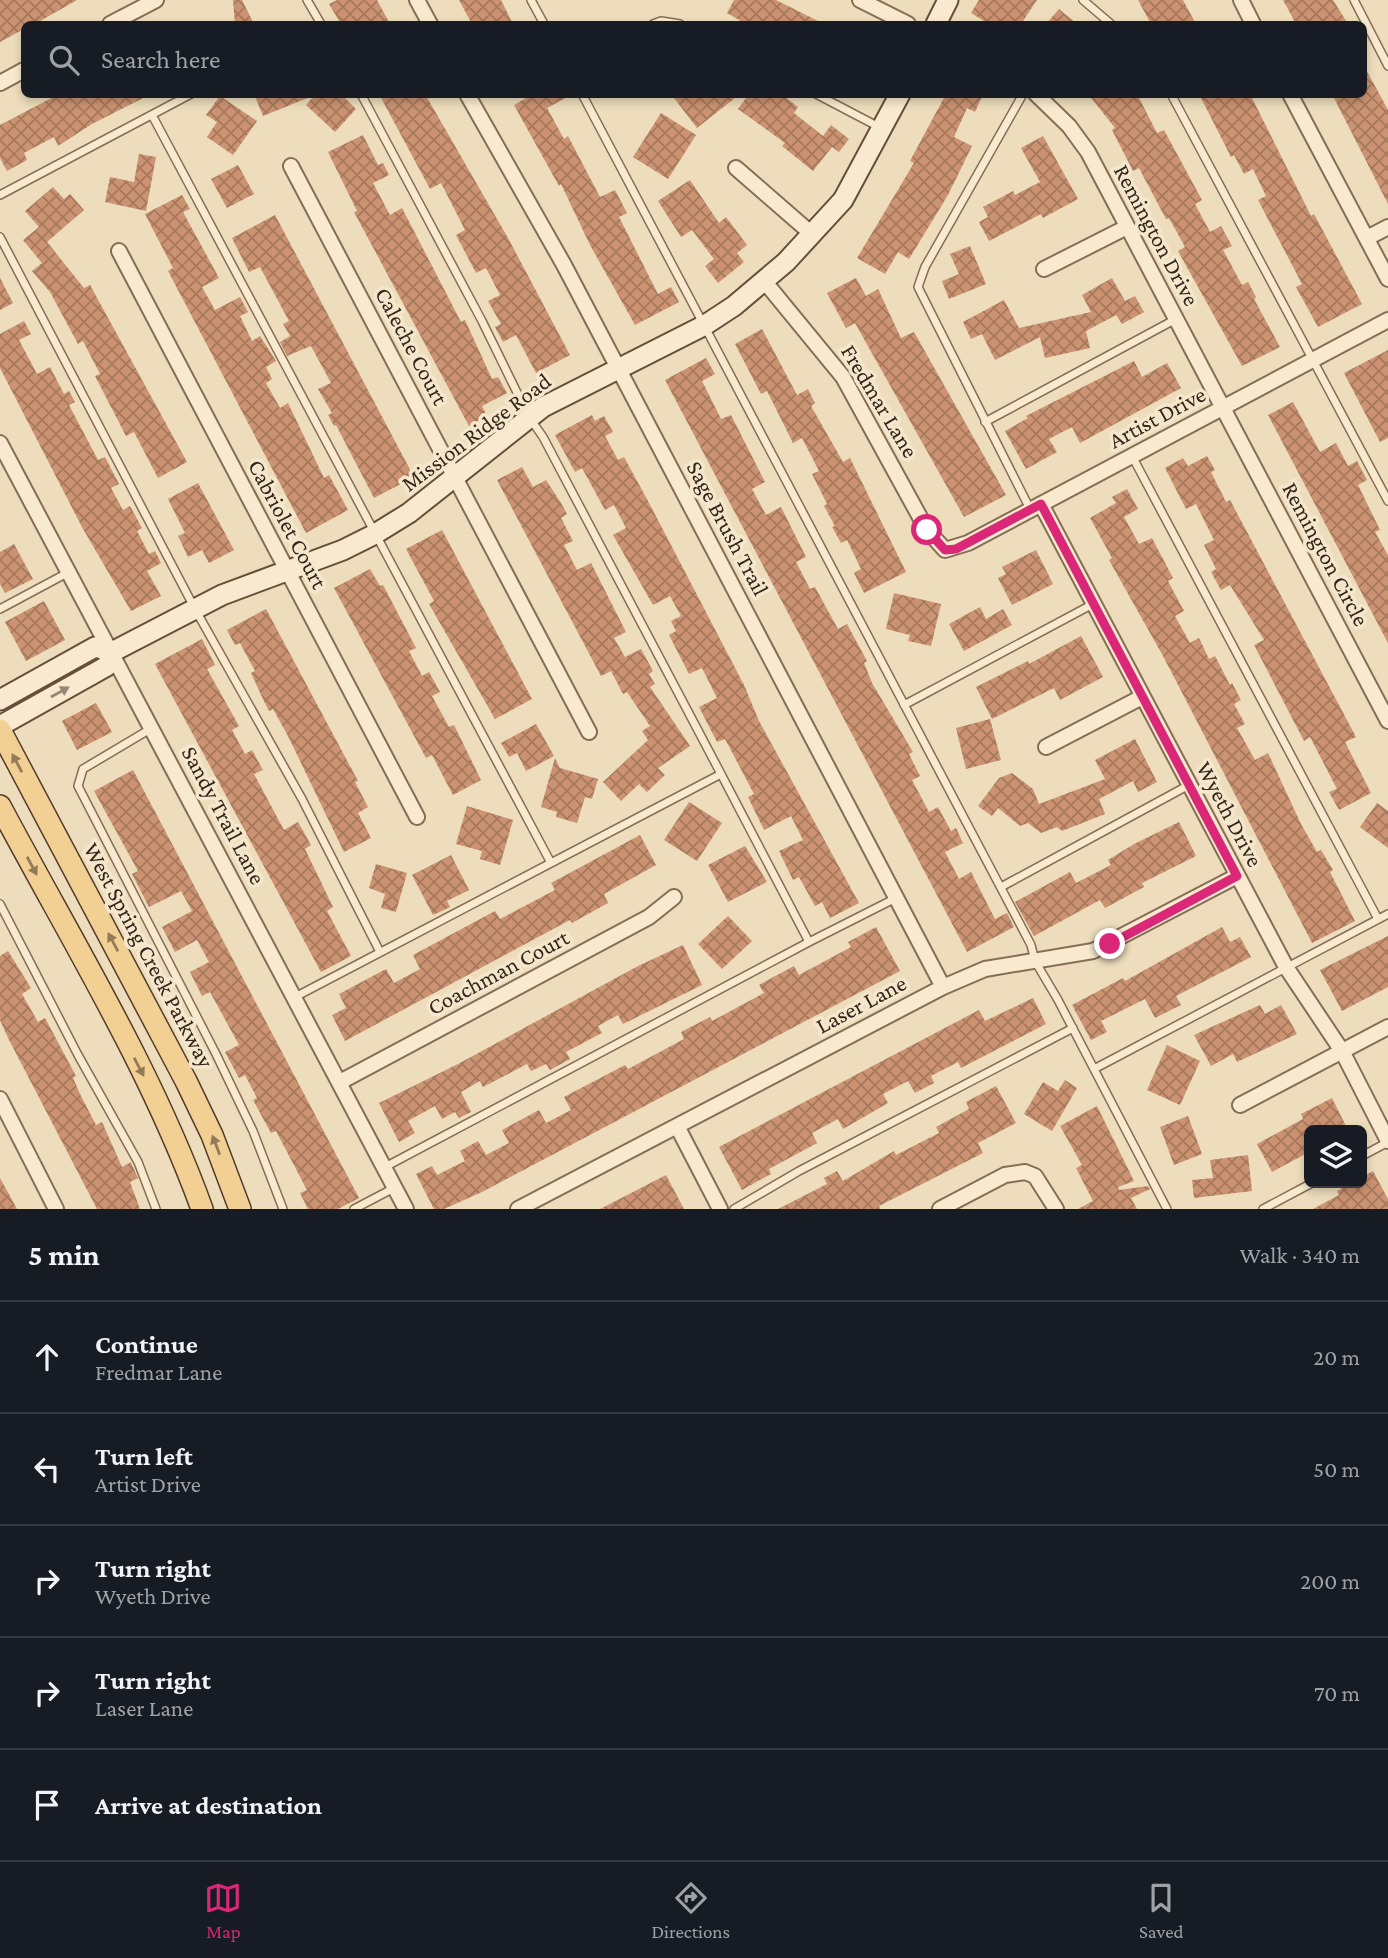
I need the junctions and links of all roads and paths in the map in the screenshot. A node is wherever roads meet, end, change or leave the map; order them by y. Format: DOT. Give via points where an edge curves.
graph roads {
  1 [pos="156,0"];
  2 [pos="307,0"];
  3 [pos="417,0"];
  4 [pos="531,0"];
  5 [pos="860,0"];
  6 [pos="948,0"];
  7 [pos="1083,0"];
  8 [pos="1241,0"];
  9 [pos="1354,0"];
  10 [pos="116,21"];
  11 [pos="319,21"];
  12 [pos="428,21"];
  13 [pos="542,21"];
  14 [pos="902,21"];
  15 [pos="938,21"];
  16 [pos="1108,21"];
  17 [pos="1252,21"];
  18 [pos="1365,21"];
  19 [pos="1367,25"];
  20 [pos="1388,66"];
  21 [pos="21,72"];
  22 [pos="0,83"];
  23 [pos="184,98"];
  24 [pos="363,98"];
  25 [pos="469,98"];
  26 [pos="584,98"];
  27 [pos="824,98"];
  28 [pos="898,98"];
  29 [pos="1021,98"];
  30 [pos="1039,98"];
  31 [pos="1173,98"];
  32 [pos="1292,98"];
  33 [pos="152,115"];
  34 [pos="883,129"];
  35 [pos="291,166"];
  36 [pos="736,168"];
  37 [pos="0,195"];
  38 [pos="1127,227"];
  39 [pos="1388,228"];
  40 [pos="813,235"];
  41 [pos="0,237"];
  42 [pos="1367,239"];
  43 [pos="119,251"];
  44 [pos="1044,269"];
  45 [pos="1388,279"];
  46 [pos="765,282"];
  47 [pos="1176,319"];
  48 [pos="1388,320"];
  49 [pos="705,325"];
  50 [pos="1312,360"];
  51 [pos="619,368"];
  52 [pos="1223,408"];
  53 [pos="529,417"];
  54 [pos="985,422"];
  55 [pos="0,443"];
  56 [pos="1132,456"];
  57 [pos="455,477"];
  58 [pos="1388,501"];
  59 [pos="1036,507"];
  60 [pos="375,534"];
  61 [pos="945,550"];
  62 [pos="287,570"];
  63 [pos="69,572"];
  64 [pos="1093,604"];
  65 [pos="0,609"];
  66 [pos="195,609"];
  67 [pos="112,652"];
  68 [pos="1142,697"];
  69 [pos="0,700"];
  70 [pos="904,705"];
  71 [pos="1388,720"];
  72 [pos="0,728"];
  73 [pos="152,728"];
  74 [pos="589,732"];
  75 [pos="1046,747"];
  76 [pos="721,774"];
  77 [pos="1189,785"];
  78 [pos="0,806"];
  79 [pos="417,817"];
  80 [pos="551,863"];
  81 [pos="1237,876"];
  82 [pos="1001,887"];
  83 [pos="674,897"];
  84 [pos="896,897"];
  85 [pos="0,904"];
  86 [pos="1388,914"];
  87 [pos="1378,919"];
  88 [pos="808,942"];
  89 [pos="380,952"];
  90 [pos="1035,961"];
  91 [pos="1286,968"];
  92 [pos="943,987"];
  93 [pos="295,997"];
  94 [pos="1388,1027"];
  95 [pos="1073,1028"];
  96 [pos="1342,1051"];
  97 [pos="1094,1069"];
  98 [pos="340,1082"];
  99 [pos="0,1098"];
  100 [pos="1240,1105"];
  101 [pos="677,1126"];
  102 [pos="1388,1141"];
  103 [pos="1367,1153"];
  104 [pos="384,1167"];
  105 [pos="1304,1187"];
  106 [pos="395,1188"];
  107 [pos="56,1209"];
  108 [pos="156,1209"];
  109 [pos="202,1209"];
  110 [pos="240,1209"];
  111 [pos="283,1209"];
  112 [pos="354,1209"];
  113 [pos="406,1209"];
  114 [pos="517,1209"];
  115 [pos="720,1209"];
  116 [pos="733,1209"];
  117 [pos="940,1209"];
  118 [pos="1056,1209"];
  119 [pos="1167,1209"];
  120 [pos="1264,1209"];
  1 -- 10 [label="street"];
  2 -- 11 [label="lane"];
  3 -- 12 [label="street"];
  4 -- 13 [label="lane"];
  5 -- 14 [label="street"];
  6 -- 15 [label="street"];
  7 -- 16 [label="lane"];
  8 -- 17 [label="street"];
  9 -- 18 [label="lane"];
  19 -- 20 [label="lane"];
  21 -- 22 [label="street"];
  23 -- 33 [label="lane"];
  24 -- 53 [label="lane"];
  25 -- 51 [label="street, Sage Brush Trail"];
  26 -- 49 [label="lane"];
  27 -- 34 [label="lane"];
  28 -- 34 [label="street, Mission Ridge Road"];
  29 -- 54 [label="lane" via="918,287"];
  30 -- 38 [label="street, Remington Drive" via="1088,152"];
  31 -- 50 [label="lane"];
  32 -- 42 [label="street"];
  33 -- 37 [label="lane"];
  33 -- 60 [label="lane"];
  34 -- 40 [label="street, Mission Ridge Road" via="843,200"];
  35 -- 57 [label="street, Caleche Court"];
  36 -- 40 [label="street"];
  38 -- 44 [label="street"];
  38 -- 47 [label="street, Remington Drive"];
  39 -- 42 [label="street"];
  40 -- 46 [label="street, Mission Ridge Road"];
  41 -- 66 [label="lane"];
  42 -- 45 [label="street"];
  43 -- 62 [label="street, Cabriolet Court"];
  46 -- 49 [label="street, Mission Ridge Road"];
  46 -- 61 [label="street, Fredmar Lane" via="843,377 927,530"];
  47 -- 52 [label="street, Remington Drive"];
  47 -- 54 [label="lane"];
  48 -- 50 [label="street, Artist Drive"];
  49 -- 51 [label="street, Mission Ridge Road"];
  49 -- 70 [label="lane"];
  50 -- 52 [label="street, Artist Drive"];
  50 -- 58 [label="lane"];
  51 -- 53 [label="street, Mission Ridge Road"];
  51 -- 84 [label="street, Sage Brush Trail"];
  52 -- 56 [label="street, Artist Drive"];
  52 -- 71 [label="street, Remington Circle"];
  53 -- 57 [label="street, Mission Ridge Road"];
  53 -- 76 [label="lane"];
  54 -- 59 [label="lane"];
  55 -- 63 [label="street, Sandy Trail Lane"];
  56 -- 59 [label="street, Artist Drive"];
  56 -- 87 [label="lane"];
  57 -- 60 [label="street, Mission Ridge Road"];
  57 -- 74 [label="street, Caleche Court"];
  59 -- 61 [label="street, Artist Drive" via="956,549"];
  59 -- 64 [label="street, Wyeth Drive"];
  60 -- 62 [label="street, Mission Ridge Road"];
  60 -- 80 [label="lane"];
  62 -- 66 [label="street, Mission Ridge Road"];
  62 -- 79 [label="street, Cabriolet Court"];
  63 -- 65 [label="lane"];
  63 -- 67 [label="street, Sandy Trail Lane"];
  64 -- 68 [label="street, Wyeth Drive"];
  64 -- 70 [label="lane"];
  66 -- 67 [label="street, Mission Ridge Road"];
  66 -- 89 [label="lane" via="302,799"];
  67 -- 69 [label="street, Mission Ridge Road" via="95,646"];
  72 -- 67 [label="street, Mission Ridge Road, one-way" via="107,666"];
  67 -- 73 [label="street, Sandy Trail Lane"];
  68 -- 75 [label="street"];
  68 -- 77 [label="street, Wyeth Drive"];
  70 -- 82 [label="lane"];
  110 -- 72 [label="main road, West Spring Creek Parkway, one-way" via="186,1081"];
  73 -- 93 [label="street, Sandy Trail Lane"];
  73 -- 111 [label="lane" via="83,769 78,786 216,1054"];
  76 -- 80 [label="lane"];
  76 -- 88 [label="lane"];
  77 -- 81 [label="street, Wyeth Drive"];
  77 -- 82 [label="lane"];
  78 -- 109 [label="main road, one-way" via="145,1077"];
  80 -- 89 [label="lane"];
  81 -- 90 [label="street, Laser Lane" via="1093,951"];
  81 -- 91 [label="street, Wyeth Drive"];
  82 -- 90 [label="lane"];
  83 -- 98 [label="street, Coachman Court" via="649,917"];
  84 -- 88 [label="lane"];
  84 -- 92 [label="street, Sage Brush Trail"];
  85 -- 108 [label="lane" via="138,1162"];
  86 -- 87 [label="lane"];
  87 -- 91 [label="lane"];
  88 -- 104 [label="lane"];
  89 -- 93 [label="lane"];
  90 -- 92 [label="street, Laser Lane" via="985,969"];
  90 -- 95 [label="lane"];
  91 -- 96 [label="street, Wyeth Drive"];
  91 -- 97 [label="lane"];
  92 -- 101 [label="street, Laser Lane"];
  93 -- 98 [label="street, Sandy Trail Lane"];
  94 -- 96 [label="street"];
  95 -- 97 [label="lane"];
  95 -- 116 [label="lane"];
  96 -- 100 [label="street"];
  96 -- 102 [label="street, Wyeth Drive"];
  97 -- 119 [label="lane"];
  98 -- 104 [label="street, Sandy Trail Lane"];
  99 -- 107 [label="street"];
  101 -- 114 [label="street, Laser Lane"];
  101 -- 115 [label="street"];
  102 -- 103 [label="lane"];
  104 -- 106 [label="street, Sandy Trail Lane"];
  105 -- 120 [label="lane"];
  106 -- 112 [label="lane"];
  106 -- 113 [label="street, Sandy Trail Lane"];
  117 -- 118 [label="street" via="1005,1175 1025,1172 1043,1185"];
}
